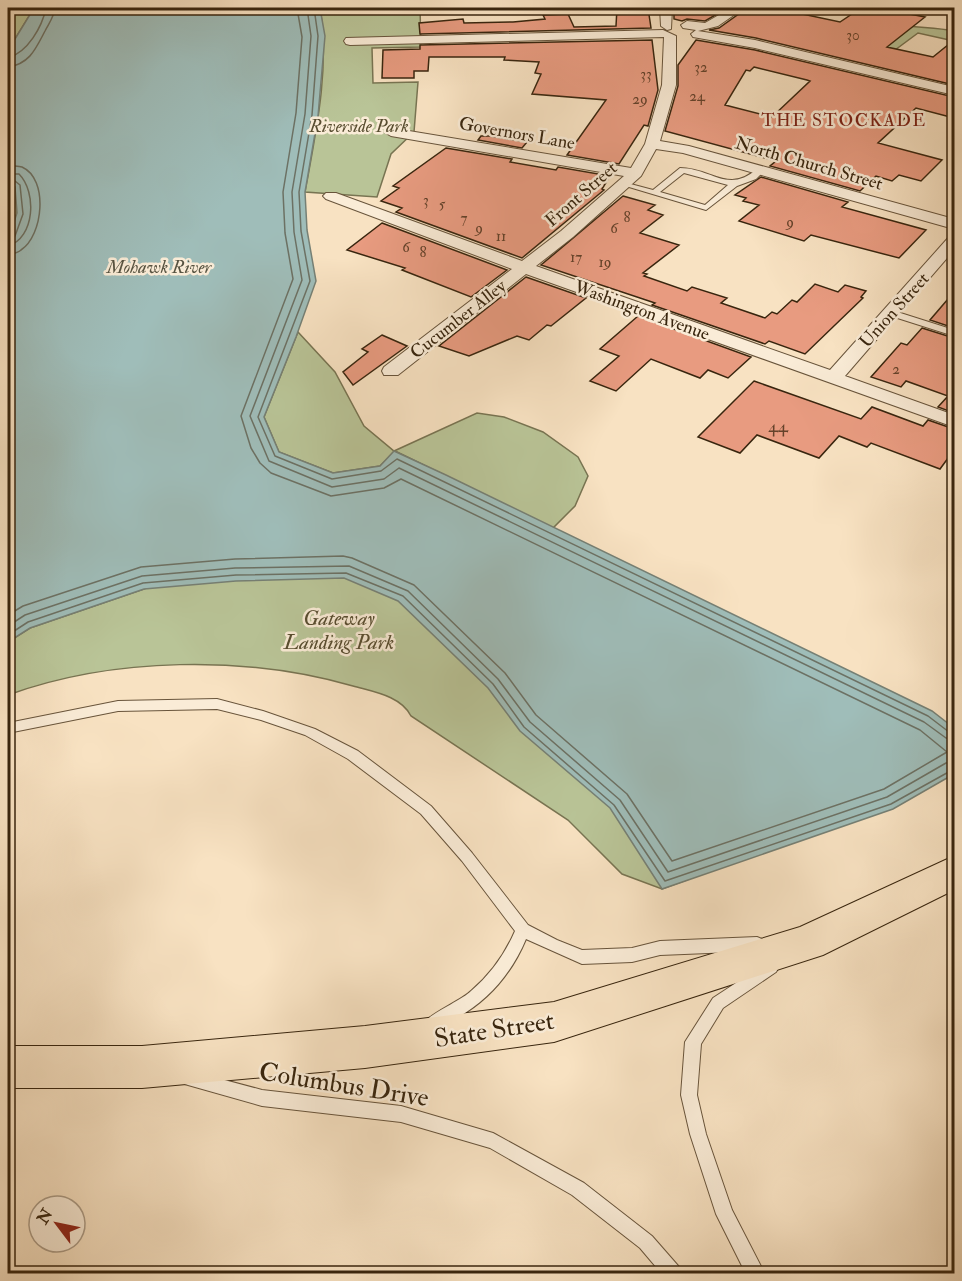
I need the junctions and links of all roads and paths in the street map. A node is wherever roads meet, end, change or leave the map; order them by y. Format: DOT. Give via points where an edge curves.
graph roads {
  1 [pos="666,8"];
  2 [pos="738,8"];
  3 [pos="792,8"];
  4 [pos="821,8"];
  5 [pos="697,31"];
  6 [pos="667,32"];
  7 [pos="350,42"];
  8 [pos="954,91"];
  9 [pos="391,132"];
  10 [pos="652,144"];
  11 [pos="761,170"];
  12 [pos="636,173"];
  13 [pos="622,184"];
  14 [pos="734,184"];
  15 [pos="654,193"];
  16 [pos="331,196"];
  17 [pos="954,224"];
  18 [pos="954,241"];
  19 [pos="524,267"];
  20 [pos="891,313"];
  21 [pos="954,333"];
  22 [pos="391,371"];
  23 [pos="832,378"];
  24 [pos="954,422"];
  25 [pos="8,728"];
  26 [pos="954,872"];
  27 [pos="524,930"];
  28 [pos="809,942"];
  29 [pos="365,1047"];
  30 [pos="8,1067"];
  31 [pos="142,1067"];
  32 [pos="674,1274"];
  33 [pos="756,1274"];
  1 -- 6 [label="street, Front Street"];
  2 -- 5 [label="street"];
  3 -- 4 [label="lane" via="810,12"];
  5 -- 6 [label="street" via="683,25"];
  5 -- 8 [label="street"];
  6 -- 7 [label="street"];
  6 -- 10 [label="street, Front Street" via="669,86"];
  9 -- 12 [label="street, Governors Lane"];
  10 -- 11 [label="street, North Church Street"];
  10 -- 12 [label="street, Front Street"];
  11 -- 14 [label="lane"];
  11 -- 17 [label="street, North Church Street"];
  12 -- 13 [label="street, Front Street"];
  13 -- 15 [label="lane"];
  13 -- 19 [label="street, Front Street"];
  14 -- 15 [label="lane" via="683,170"];
  14 -- 15 [label="lane" via="706,208"];
  16 -- 19 [label="street, Washington Avenue"];
  18 -- 20 [label="street, Union Street"];
  19 -- 22 [label="street, Cucumber Alley"];
  19 -- 23 [label="street, Washington Avenue"];
  20 -- 21 [label="lane"];
  20 -- 23 [label="street, Union Street"];
  23 -- 24 [label="street, Washington Avenue"];
  25 -- 27 [label="lane" via="118,706 217,704 310,732 352,755 426,810"];
  26 -- 28 [label="main road, State Street"];
  27 -- 28 [label="lane" via="582,957 632,955 660,948"];
  27 -- 29 [label="lane" via="516,950 478,998 438,1020"];
  28 -- 29 [label="main road, State Street" via="554,1022"];
  28 -- 33 [label="lane" via="718,1003 693,1042 689,1095 698,1134 725,1214"];
  29 -- 31 [label="main road, State Street"];
  30 -- 31 [label="main road, State Street"];
  31 -- 32 [label="lane, Columbus Drive" via="262,1098 401,1114 493,1141 578,1190 646,1242"];
}
